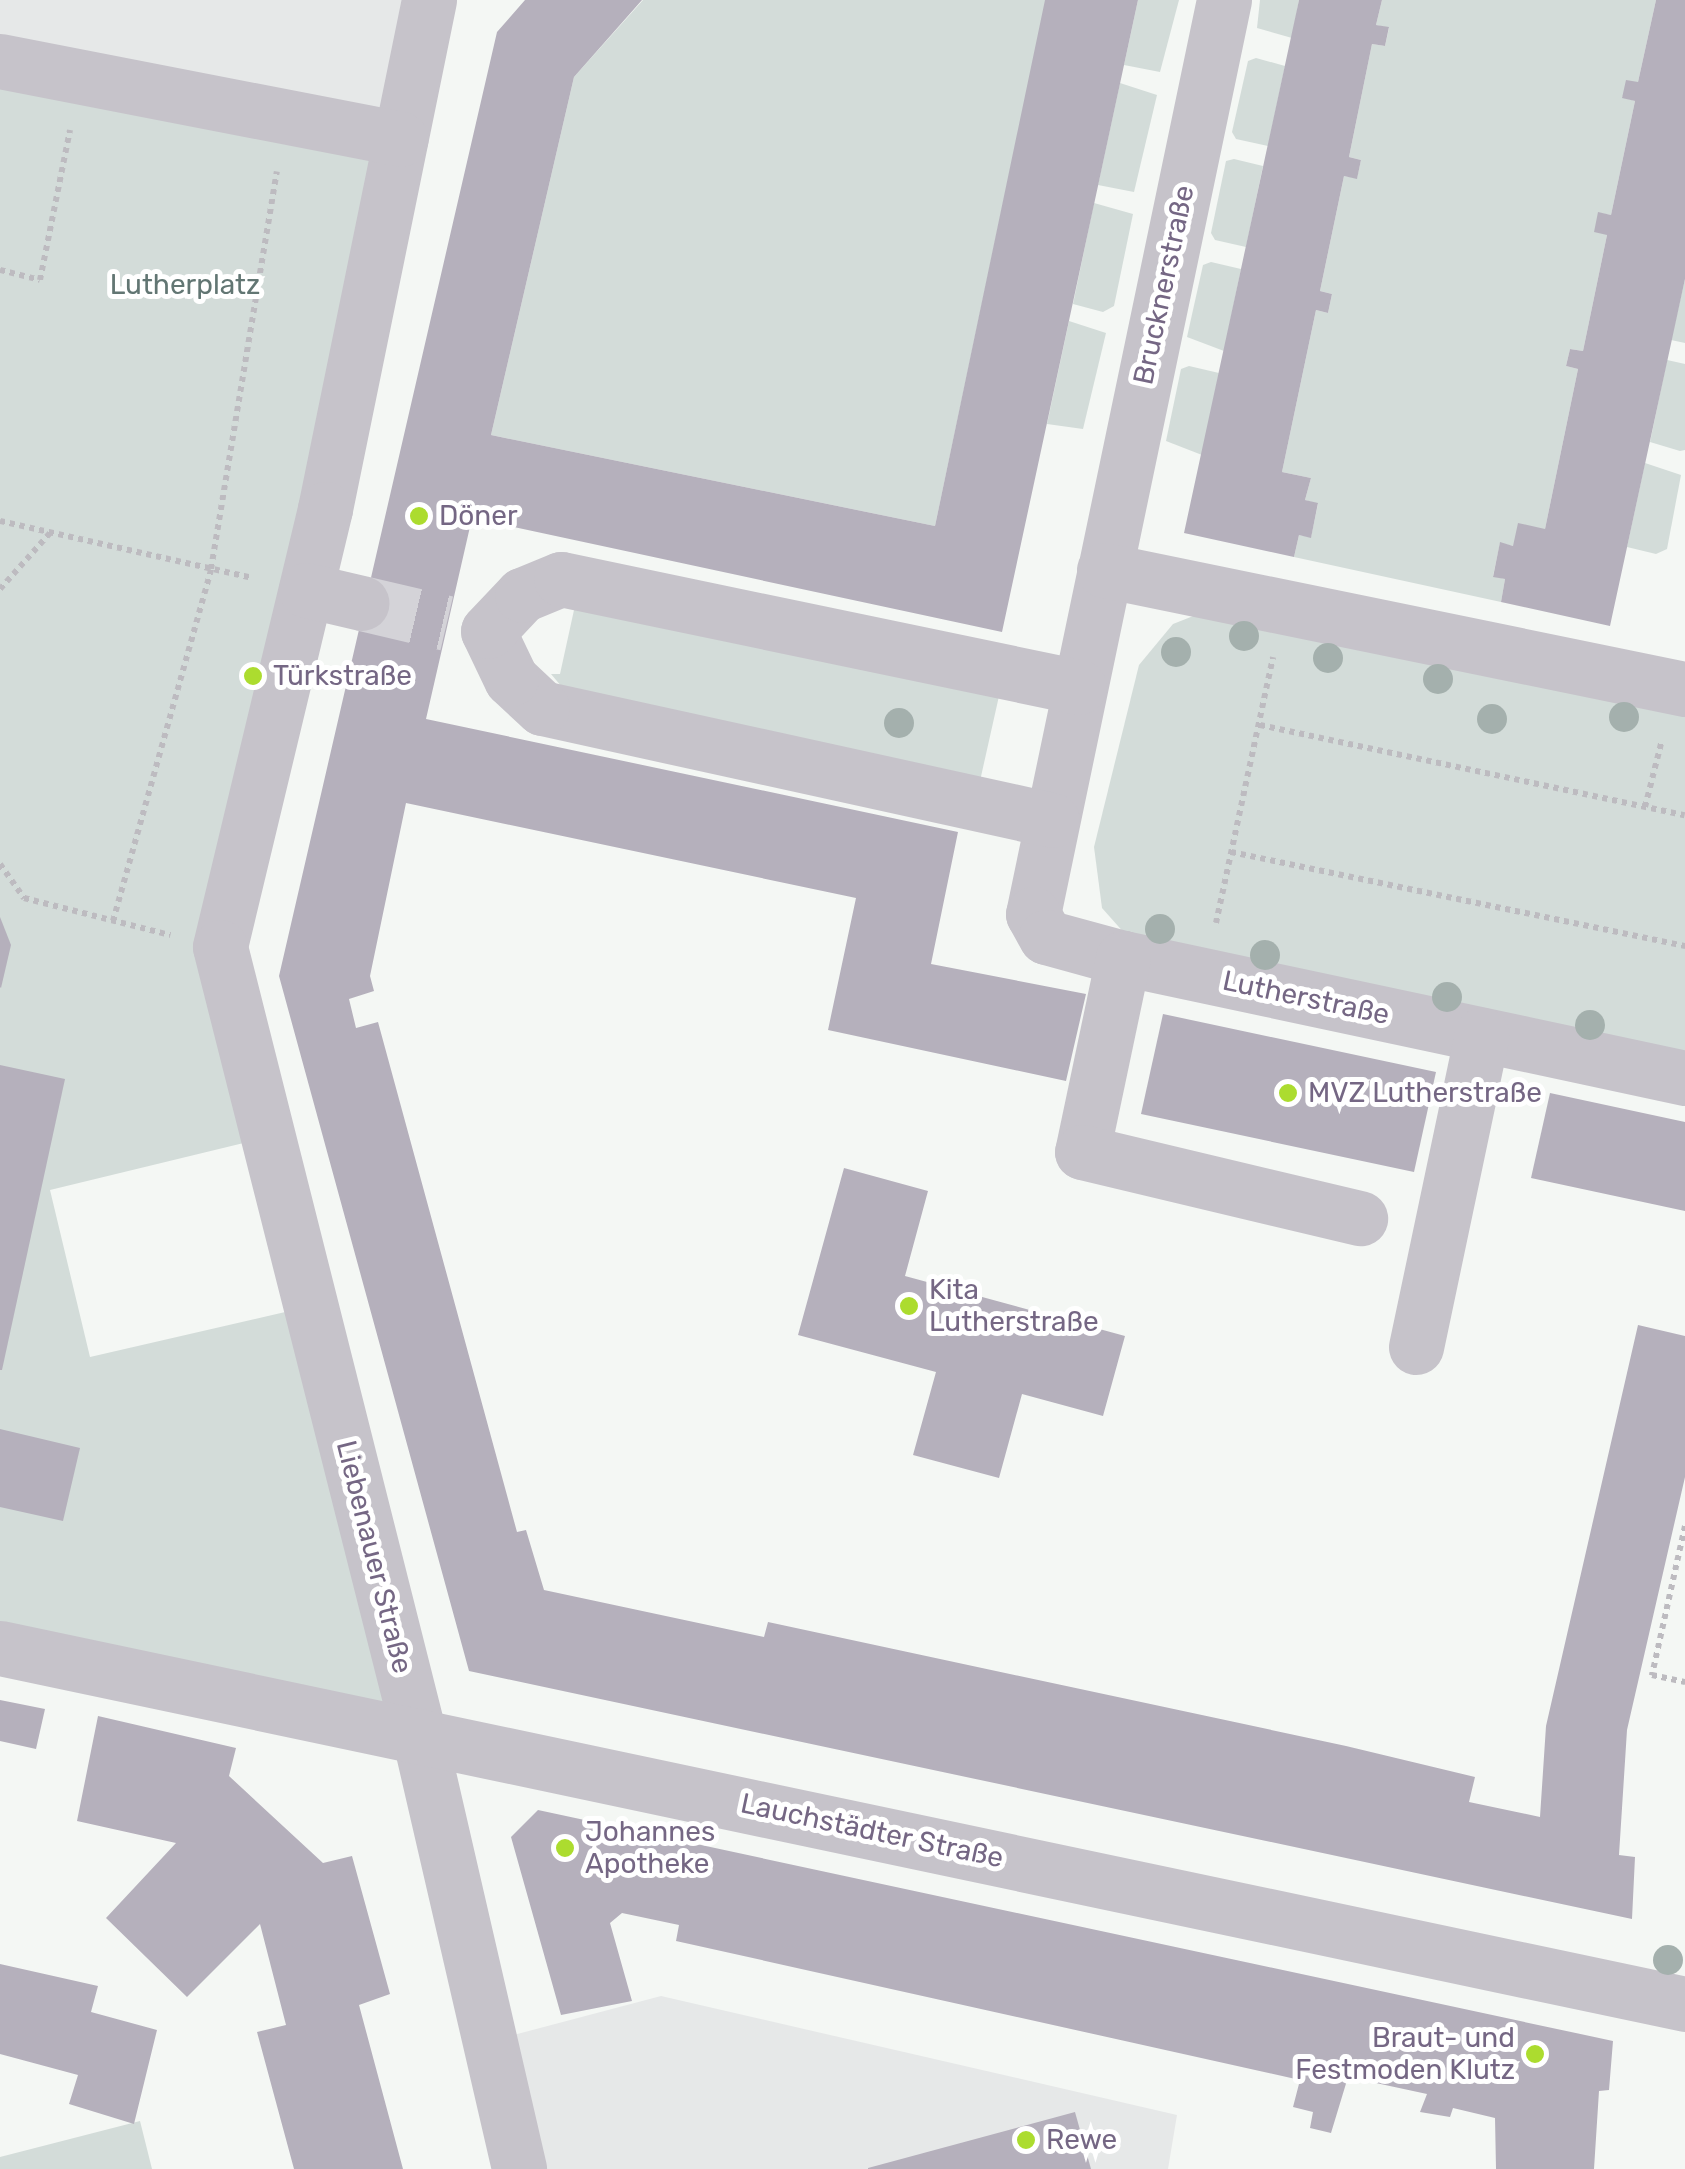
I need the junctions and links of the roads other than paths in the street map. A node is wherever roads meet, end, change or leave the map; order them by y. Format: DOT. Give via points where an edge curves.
graph roads {
  1 [pos="430,0"];
  2 [pos="1224,0"];
  3 [pos="0,61"];
  4 [pos="400,139"];
  5 [pos="1104,570"];
  6 [pos="306,590"];
  7 [pos="362,603"];
  8 [pos="1682,673"];
  9 [pos="1079,687"];
  10 [pos="1052,820"];
  11 [pos="1123,958"];
  12 [pos="1482,1035"];
  13 [pos="1685,1078"];
  14 [pos="1360,1218"];
  15 [pos="1416,1347"];
  16 [pos="0,1648"];
  17 [pos="419,1735"];
  18 [pos="1685,2004"];
  19 [pos="519,2169"];
  1 -- 4 [label="street"];
  2 -- 5 [label="street, Brucknerstraße"];
  3 -- 4 [label="street"];
  4 -- 6 [label="street"];
  5 -- 8 [label="street" via="1283,607"];
  5 -- 9 [label="street, Lutherstraße"];
  6 -- 7 [label="street"];
  6 -- 17 [label="street, Liebenauer Straße" via="220,947"];
  9 -- 10 [label="street, Lutherstraße"];
  9 -- 10 [label="street" via="561,579 468,627 542,708"];
  10 -- 11 [label="street, Lutherstraße" via="1034,914 1046,936"];
  11 -- 12 [label="street, Lutherstraße"];
  11 -- 14 [label="street" via="1082,1152"];
  12 -- 13 [label="street, Lutherstraße"];
  12 -- 15 [label="street"];
  16 -- 17 [label="street, Lauchstädter Straße"];
  17 -- 18 [label="street, Lauchstädter Straße"];
  17 -- 19 [label="street, Liebenauer Straße"];
}
